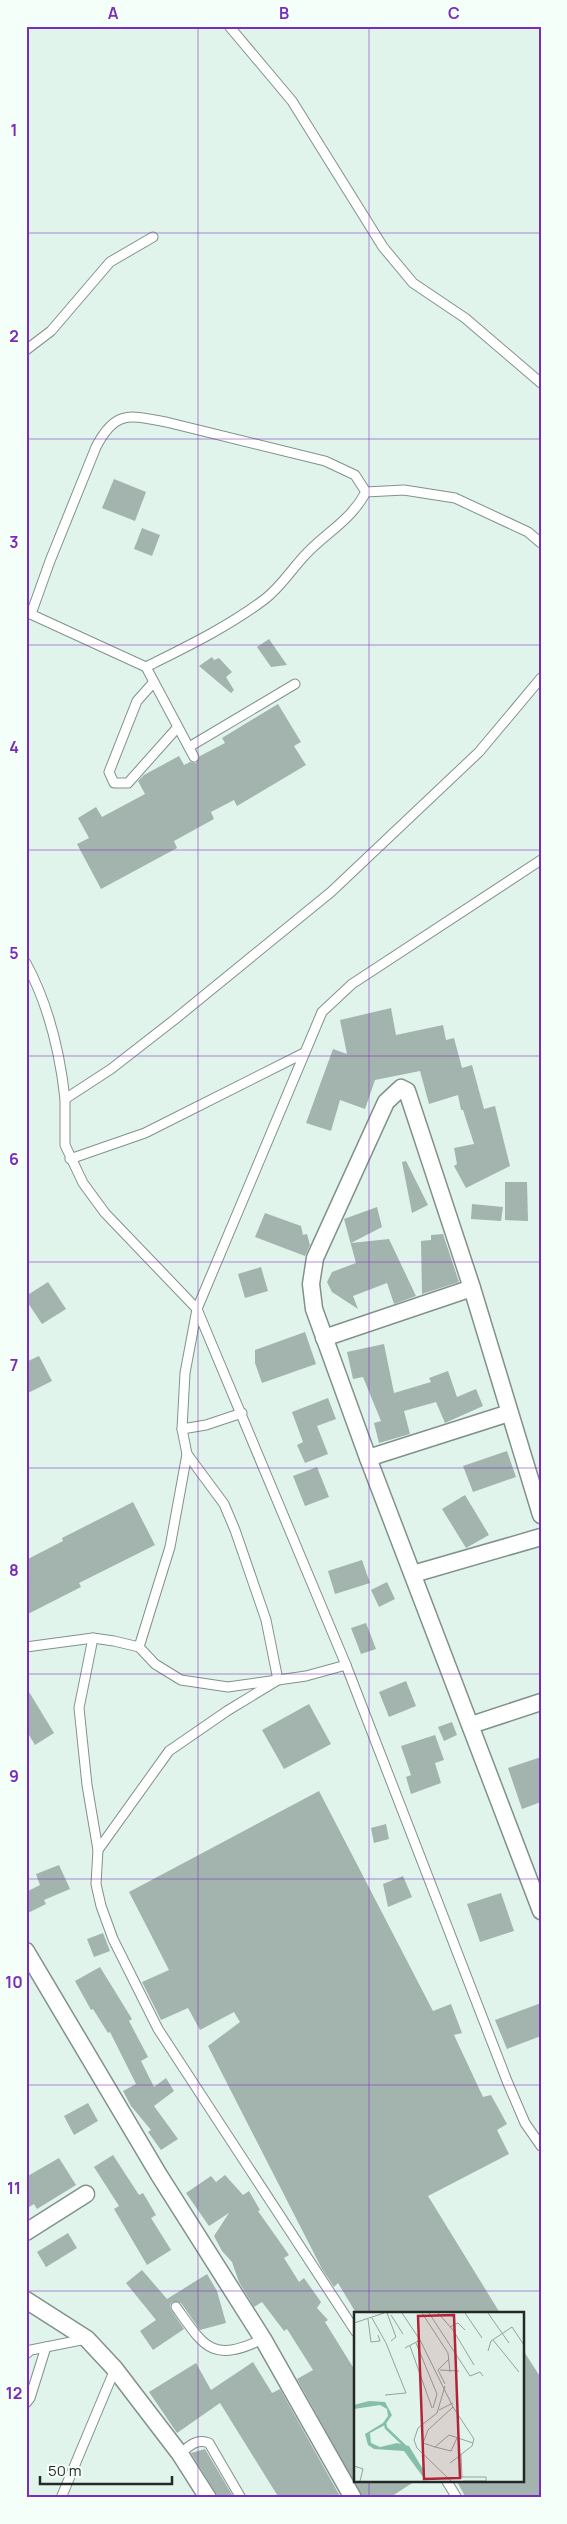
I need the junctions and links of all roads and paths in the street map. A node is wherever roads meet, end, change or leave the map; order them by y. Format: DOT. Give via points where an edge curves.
graph roads {
  1 [pos="229,26"];
  2 [pos="152,236"];
  3 [pos="26,350"];
  4 [pos="541,383"];
  5 [pos="366,492"];
  6 [pos="541,543"];
  7 [pos="29,613"];
  8 [pos="146,668"];
  9 [pos="541,678"];
  10 [pos="153,683"];
  11 [pos="295,684"];
  12 [pos="177,728"];
  13 [pos="188,747"];
  14 [pos="194,757"];
  15 [pos="541,860"];
  16 [pos="26,963"];
  17 [pos="304,1053"];
  18 [pos="65,1099"];
  19 [pos="70,1159"];
  20 [pos="472,1288"];
  21 [pos="197,1309"];
  22 [pos="324,1338"];
  23 [pos="242,1413"];
  24 [pos="509,1413"];
  25 [pos="182,1429"];
  26 [pos="186,1454"];
  27 [pos="368,1458"];
  28 [pos="541,1515"];
  29 [pos="541,1537"];
  30 [pos="413,1574"];
  31 [pos="93,1638"];
  32 [pos="26,1647"];
  33 [pos="139,1647"];
  34 [pos="346,1665"];
  35 [pos="278,1680"];
  36 [pos="541,1702"];
  37 [pos="470,1725"];
  38 [pos="98,1850"];
  39 [pos="541,1911"];
  40 [pos="26,1951"];
  41 [pos="541,2146"];
  42 [pos="86,2194"];
  43 [pos="26,2232"];
  44 [pos="26,2300"];
  45 [pos="176,2307"];
  46 [pos="354,2329"];
  47 [pos="87,2339"];
  48 [pos="263,2339"];
  49 [pos="46,2348"];
  50 [pos="28,2349"];
  51 [pos="115,2369"];
  52 [pos="26,2403"];
  53 [pos="180,2454"];
  54 [pos="447,2482"];
  55 [pos="60,2498"];
  56 [pos="208,2498"];
  57 [pos="241,2498"];
  58 [pos="353,2498"];
  59 [pos="457,2498"];
  1 -- 4 [label="lane" via="292,101 383,248 413,283 465,318"];
  2 -- 3 [label="lane" via="110,262 51,331"];
  5 -- 6 [label="lane" via="404,490 455,498 528,532"];
  5 -- 7 [label="lane" via="354,475 325,461 148,419 120,418 105,430 96,447"];
  5 -- 8 [label="lane" via="356,510 306,554 266,599"];
  7 -- 8 [label="lane"];
  8 -- 10 [label="lane"];
  9 -- 18 [label="lane" via="480,752 331,892 174,1020 111,1069"];
  10 -- 12 [label="lane"];
  10 -- 12 [label="lane" via="137,701 109,772 114,783 128,783"];
  11 -- 13 [label="lane"];
  12 -- 13 [label="lane"];
  13 -- 14 [label="lane"];
  15 -- 17 [label="lane" via="352,984 322,1012"];
  16 -- 18 [label="lane" via="34,978 60,1060"];
  17 -- 19 [label="lane" via="145,1133"];
  17 -- 21 [label="lane"];
  18 -- 19 [label="lane" via="65,1145"];
  19 -- 21 [label="lane" via="83,1184 105,1213"];
  20 -- 22 [label="street"];
  20 -- 22 [label="street" via="407,1091 401,1088 386,1102 315,1258 311,1284 314,1309"];
  20 -- 24 [label="street"];
  21 -- 23 [label="lane"];
  21 -- 25 [label="lane" via="185,1373"];
  22 -- 27 [label="street"];
  23 -- 25 [label="lane"];
  23 -- 34 [label="lane"];
  24 -- 27 [label="street"];
  24 -- 28 [label="street"];
  25 -- 26 [label="lane"];
  26 -- 33 [label="lane" via="170,1547"];
  26 -- 35 [label="lane" via="224,1504 235,1530 266,1620"];
  27 -- 30 [label="street"];
  29 -- 30 [label="street"];
  30 -- 37 [label="street"];
  31 -- 32 [label="lane"];
  31 -- 33 [label="lane"];
  31 -- 38 [label="lane" via="79,1708 86,1785"];
  33 -- 35 [label="lane" via="155,1664 181,1680 228,1687"];
  34 -- 35 [label="lane"];
  34 -- 41 [label="lane" via="507,2081 525,2123"];
  35 -- 38 [label="lane" via="169,1752"];
  36 -- 37 [label="street"];
  37 -- 39 [label="street"];
  38 -- 46 [label="lane" via="96,1884 101,1906 113,1939 158,2029"];
  40 -- 48 [label="street" via="159,2175"];
  42 -- 43 [label="street"];
  44 -- 47 [label="street"];
  45 -- 48 [label="lane" via="199,2340 210,2348 241,2349"];
  47 -- 49 [label="lane"];
  47 -- 51 [label="street"];
  48 -- 58 [label="street"];
  49 -- 50 [label="lane"];
  49 -- 52 [label="lane"];
  51 -- 53 [label="street"];
  51 -- 55 [label="lane"];
  53 -- 56 [label="street"];
  53 -- 57 [label="lane" via="195,2442 209,2442"];
  54 -- 59 [label="lane"];
}
